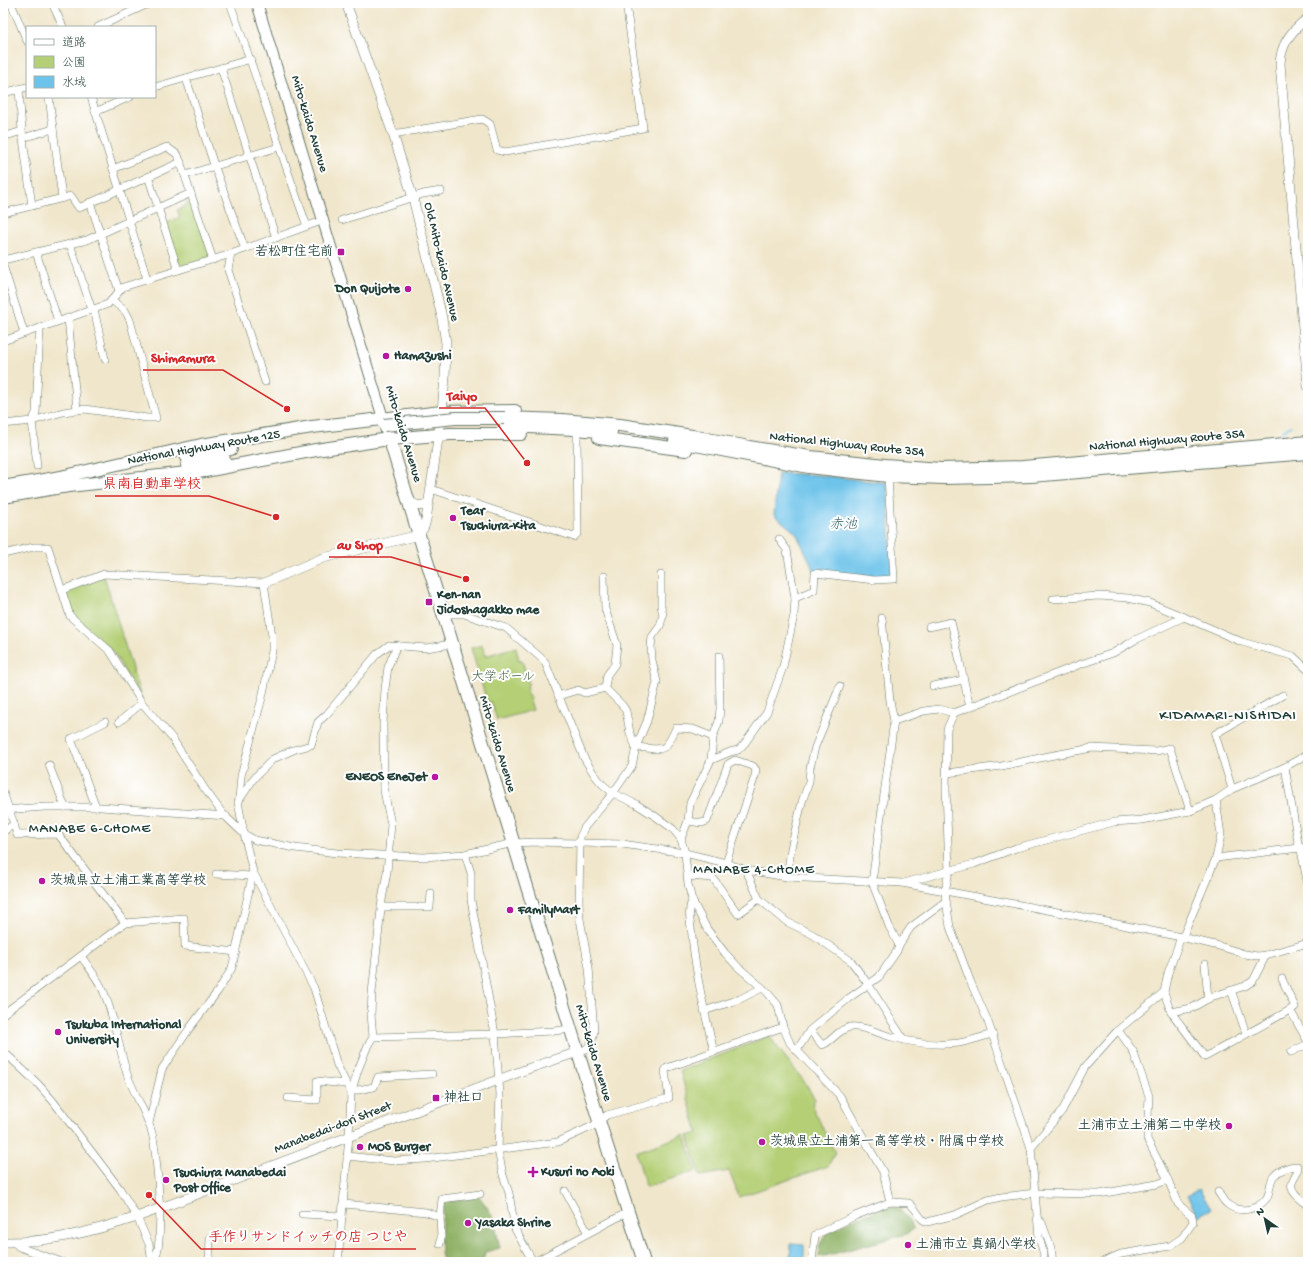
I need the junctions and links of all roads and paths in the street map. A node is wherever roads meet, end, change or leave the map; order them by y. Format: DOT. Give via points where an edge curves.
graph roads {
  1 [pos="11,3"];
  2 [pos="52,3"];
  3 [pos="150,3"];
  4 [pos="230,3"];
  5 [pos="257,3"];
  6 [pos="346,3"];
  7 [pos="626,3"];
  8 [pos="1308,18"];
  9 [pos="63,26"];
  10 [pos="100,26"];
  11 [pos="26,39"];
  12 [pos="251,60"];
  13 [pos="221,68"];
  14 [pos="186,78"];
  15 [pos="26,87"];
  16 [pos="156,87"];
  17 [pos="19,89"];
  18 [pos="4,90"];
  19 [pos="49,98"];
  20 [pos="90,98"];
  21 [pos="128,98"];
  22 [pos="95,112"];
  23 [pos="52,129"];
  24 [pos="22,134"];
  25 [pos="393,134"];
  26 [pos="3,137"];
  27 [pos="278,147"];
  28 [pos="249,155"];
  29 [pos="181,162"];
  30 [pos="214,165"];
  31 [pos="113,169"];
  32 [pos="185,174"];
  33 [pos="148,176"];
  34 [pos="119,189"];
  35 [pos="441,191"];
  36 [pos="191,193"];
  37 [pos="62,198"];
  38 [pos="413,198"];
  39 [pos="90,202"];
  40 [pos="32,206"];
  41 [pos="159,208"];
  42 [pos="3,213"];
  43 [pos="324,220"];
  44 [pos="342,220"];
  45 [pos="129,221"];
  46 [pos="307,226"];
  47 [pos="100,234"];
  48 [pos="276,238"];
  49 [pos="70,244"];
  50 [pos="245,249"];
  51 [pos="36,252"];
  52 [pos="231,254"];
  53 [pos="3,260"];
  54 [pos="213,260"];
  55 [pos="3,265"];
  56 [pos="178,270"];
  57 [pos="147,279"];
  58 [pos="119,291"];
  59 [pos="112,300"];
  60 [pos="93,309"];
  61 [pos="68,318"];
  62 [pos="58,321"];
  63 [pos="40,328"];
  64 [pos="24,334"];
  65 [pos="3,341"];
  66 [pos="105,359"];
  67 [pos="265,382"];
  68 [pos="1308,386"];
  69 [pos="77,410"];
  70 [pos="442,412"];
  71 [pos="32,421"];
  72 [pos="3,424"];
  73 [pos="386,428"];
  74 [pos="438,435"];
  75 [pos="577,436"];
  76 [pos="1308,442"];
  77 [pos="1308,458"];
  78 [pos="809,462"];
  79 [pos="37,466"];
  80 [pos="888,476"];
  81 [pos="62,482"];
  82 [pos="3,487"];
  83 [pos="431,489"];
  84 [pos="3,497"];
  85 [pos="408,500"];
  86 [pos="428,504"];
  87 [pos="419,535"];
  88 [pos="779,539"];
  89 [pos="3,554"];
  90 [pos="661,575"];
  91 [pos="604,576"];
  92 [pos="264,583"];
  93 [pos="62,590"];
  94 [pos="795,598"];
  95 [pos="1053,599"];
  96 [pos="443,614"];
  97 [pos="1184,617"];
  98 [pos="882,618"];
  99 [pos="929,627"];
  100 [pos="452,644"];
  101 [pos="397,645"];
  102 [pos="719,656"];
  103 [pos="1308,670"];
  104 [pos="963,680"];
  105 [pos="840,686"];
  106 [pos="933,686"];
  107 [pos="605,688"];
  108 [pos="1283,695"];
  109 [pos="558,696"];
  110 [pos="142,703"];
  111 [pos="970,707"];
  112 [pos="954,713"];
  113 [pos="894,721"];
  114 [pos="105,722"];
  115 [pos="119,722"];
  116 [pos="712,737"];
  117 [pos="636,747"];
  118 [pos="1308,754"];
  119 [pos="711,760"];
  120 [pos="48,765"];
  121 [pos="1285,767"];
  122 [pos="947,773"];
  123 [pos="1232,789"];
  124 [pos="3,792"];
  125 [pos="613,794"];
  126 [pos="1216,800"];
  127 [pos="238,802"];
  128 [pos="65,807"];
  129 [pos="96,807"];
  130 [pos="6,809"];
  131 [pos="1190,811"];
  132 [pos="226,816"];
  133 [pos="688,820"];
  134 [pos="14,824"];
  135 [pos="3,832"];
  136 [pos="244,834"];
  137 [pos="681,840"];
  138 [pos="514,843"];
  139 [pos="579,844"];
  140 [pos="1308,847"];
  141 [pos="1299,848"];
  142 [pos="685,853"];
  143 [pos="465,854"];
  144 [pos="388,856"];
  145 [pos="1216,858"];
  146 [pos="726,863"];
  147 [pos="746,870"];
  148 [pos="949,871"];
  149 [pos="216,874"];
  150 [pos="252,874"];
  151 [pos="688,876"];
  152 [pos="787,877"];
  153 [pos="872,882"];
  154 [pos="902,883"];
  155 [pos="1308,886"];
  156 [pos="944,892"];
  157 [pos="430,893"];
  158 [pos="759,899"];
  159 [pos="692,900"];
  160 [pos="946,902"];
  161 [pos="381,906"];
  162 [pos="125,923"];
  163 [pos="1182,937"];
  164 [pos="1308,943"];
  165 [pos="899,945"];
  166 [pos="236,952"];
  167 [pos="1266,955"];
  168 [pos="81,956"];
  169 [pos="1205,964"];
  170 [pos="1282,979"];
  171 [pos="868,984"];
  172 [pos="762,988"];
  173 [pos="1230,990"];
  174 [pos="1164,992"];
  175 [pos="1208,999"];
  176 [pos="1290,1010"];
  177 [pos="704,1011"];
  178 [pos="1171,1012"];
  179 [pos="3,1014"];
  180 [pos="783,1027"];
  181 [pos="571,1029"];
  182 [pos="810,1030"];
  183 [pos="1118,1030"];
  184 [pos="495,1034"];
  185 [pos="992,1034"];
  186 [pos="1246,1034"];
  187 [pos="373,1037"];
  188 [pos="904,1040"];
  189 [pos="1308,1043"];
  190 [pos="797,1050"];
  191 [pos="3,1051"];
  192 [pos="578,1052"];
  193 [pos="714,1052"];
  194 [pos="1291,1052"];
  195 [pos="432,1074"];
  196 [pos="498,1080"];
  197 [pos="346,1084"];
  198 [pos="351,1092"];
  199 [pos="288,1098"];
  200 [pos="598,1121"];
  201 [pos="149,1123"];
  202 [pos="349,1136"];
  203 [pos="1031,1148"];
  204 [pos="498,1150"];
  205 [pos="347,1156"];
  206 [pos="1168,1180"];
  207 [pos="565,1191"];
  208 [pos="1218,1192"];
  209 [pos="1036,1193"];
  210 [pos="480,1194"];
  211 [pos="890,1202"];
  212 [pos="344,1204"];
  213 [pos="1308,1205"];
  214 [pos="160,1208"];
  215 [pos="628,1212"];
  216 [pos="302,1214"];
  217 [pos="342,1216"];
  218 [pos="137,1217"];
  219 [pos="440,1217"];
  220 [pos="1039,1220"];
  221 [pos="588,1233"];
  222 [pos="210,1238"];
  223 [pos="3,1242"];
  224 [pos="14,1242"];
  225 [pos="440,1244"];
  226 [pos="62,1262"];
  227 [pos="152,1262"];
  228 [pos="209,1262"];
  229 [pos="338,1262"];
  230 [pos="534,1262"];
  231 [pos="644,1262"];
  232 [pos="812,1262"];
  233 [pos="1042,1262"];
  234 [pos="1053,1262"];
  235 [pos="1102,1262"];
  1 -- 11 [label="street"];
  2 -- 9 [label="street"];
  3 -- 10 [label="street"];
  4 -- 12 [label="street"];
  5 -- 43 [label="main road, Mito-kaido Avenue"];
  6 -- 25 [label="street, Old Mito-kaido Avenue"];
  7 -- 25 [label="street" via="643,128 505,152 497,150 490,124 482,119"];
  8 -- 68 [label="street" via="1290,34 1280,55"];
  12 -- 13 [label="street"];
  12 -- 27 [label="street"];
  13 -- 14 [label="street"];
  13 -- 28 [label="street"];
  14 -- 16 [label="street"];
  14 -- 30 [label="street"];
  15 -- 17 [label="street"];
  17 -- 18 [label="street"];
  17 -- 24 [label="street"];
  19 -- 23 [label="street"];
  20 -- 22 [label="street"];
  21 -- 22 [label="street"];
  22 -- 31 [label="street"];
  23 -- 24 [label="street"];
  23 -- 37 [label="street"];
  24 -- 26 [label="street"];
  24 -- 40 [label="street"];
  25 -- 38 [label="street, Old Mito-kaido Avenue"];
  27 -- 28 [label="street"];
  27 -- 46 [label="street"];
  28 -- 30 [label="street"];
  28 -- 48 [label="street"];
  29 -- 31 [label="street" via="178,155 167,147"];
  29 -- 32 [label="street"];
  29 -- 33 [label="street"];
  30 -- 32 [label="street"];
  30 -- 50 [label="street"];
  31 -- 34 [label="street"];
  32 -- 36 [label="street"];
  33 -- 34 [label="street"];
  33 -- 41 [label="street"];
  34 -- 39 [label="street"];
  34 -- 45 [label="street"];
  35 -- 38 [label="street"];
  36 -- 41 [label="street"];
  36 -- 54 [label="street"];
  37 -- 39 [label="street" via="71,196 78,208"];
  37 -- 40 [label="street"];
  38 -- 44 [label="street"];
  38 -- 70 [label="street, Old Mito-kaido Avenue" via="446,343"];
  39 -- 47 [label="street"];
  40 -- 42 [label="street"];
  41 -- 45 [label="street"];
  41 -- 56 [label="street"];
  43 -- 46 [label="street"];
  43 -- 73 [label="main road, Mito-kaido Avenue"];
  45 -- 47 [label="street"];
  45 -- 57 [label="street"];
  46 -- 48 [label="street"];
  47 -- 49 [label="street"];
  47 -- 58 [label="street"];
  48 -- 50 [label="street"];
  49 -- 51 [label="street"];
  49 -- 60 [label="street"];
  50 -- 52 [label="street"];
  51 -- 53 [label="street"];
  51 -- 62 [label="street"];
  52 -- 54 [label="street"];
  52 -- 67 [label="street" via="228,270"];
  54 -- 56 [label="street"];
  55 -- 64 [label="street"];
  56 -- 57 [label="street"];
  57 -- 58 [label="street" via="123,286"];
  58 -- 59 [label="street"];
  59 -- 60 [label="street"];
  59 -- 69 [label="street" via="126,312 130,320 156,418 90,409"];
  60 -- 61 [label="street"];
  60 -- 66 [label="street"];
  61 -- 62 [label="street"];
  61 -- 69 [label="street"];
  62 -- 63 [label="street"];
  63 -- 64 [label="street"];
  63 -- 71 [label="street" via="36,413"];
  64 -- 65 [label="street"];
  69 -- 71 [label="street"];
  70 -- 73 [label="highway"];
  70 -- 74 [label="street, Old Mito-kaido Avenue"];
  70 -- 78 [label="highway" via="550,412 620,417 754,442"];
  71 -- 72 [label="street"];
  71 -- 79 [label="street"];
  73 -- 74 [label="highway"];
  73 -- 78 [label="highway, National Highway Route 354, bridge" via="456,418 505,422 569,420 692,436"];
  73 -- 81 [label="highway, National Highway Route 125"];
  73 -- 81 [label="highway" via="316,450 205,470"];
  73 -- 81 [label="highway" via="312,427 201,445"];
  73 -- 85 [label="highway, Mito-kaido Avenue"];
  74 -- 75 [label="highway"];
  74 -- 83 [label="street, Old Mito-kaido Avenue"];
  75 -- 78 [label="highway" via="673,448 751,463"];
  75 -- 83 [label="street" via="578,533 574,537"];
  76 -- 78 [label="highway, National Highway Route 354" via="982,469"];
  77 -- 80 [label="highway, National Highway Route 354" via="1031,476"];
  78 -- 80 [label="highway, National Highway Route 354"];
  80 -- 94 [label="street" via="894,580 815,573 814,590"];
  81 -- 82 [label="highway, National Highway Route 125"];
  81 -- 84 [label="highway, National Highway Route 125"];
  83 -- 86 [label="street, Old Mito-kaido Avenue"];
  85 -- 86 [label="street" via="421,506"];
  85 -- 87 [label="highway, Mito-kaido Avenue"];
  86 -- 87 [label="street, Old Mito-kaido Avenue" via="424,527"];
  87 -- 92 [label="street" via="323,558"];
  87 -- 96 [label="highway, Mito-kaido Avenue"];
  88 -- 94 [label="street" via="787,550"];
  89 -- 93 [label="street" via="34,547 48,547"];
  90 -- 117 [label="street" via="663,615 660,626 652,637 651,647 657,682 647,721"];
  91 -- 107 [label="street" via="605,609 616,646 615,664 607,675"];
  92 -- 93 [label="street" via="104,574"];
  92 -- 127 [label="street" via="272,651 241,776"];
  93 -- 110 [label="street" via="70,616 110,651"];
  94 -- 119 [label="street" via="783,667 767,712 738,750"];
  95 -- 97 [label="street" via="1099,596 1128,598 1150,603"];
  96 -- 100 [label="highway, Mito-kaido Avenue"];
  96 -- 109 [label="street" via="464,614 510,631 545,662"];
  97 -- 103 [label="street" via="1242,642 1293,656"];
  97 -- 111 [label="street" via="1113,653"];
  98 -- 113 [label="street"];
  99 -- 104 [label="street" via="951,622"];
  100 -- 101 [label="street" via="426,648"];
  100 -- 138 [label="highway, Mito-kaido Avenue"];
  101 -- 127 [label="street" via="389,645 376,654 318,722 311,745 273,759 254,778"];
  101 -- 144 [label="street" via="388,667 384,689 384,791 391,824"];
  102 -- 116 [label="street" via="719,721"];
  104 -- 106 [label="street"];
  104 -- 111 [label="street"];
  105 -- 152 [label="street" via="815,747 809,782 790,848"];
  107 -- 109 [label="street" via="585,693 578,690"];
  107 -- 117 [label="street" via="626,711 630,734"];
  108 -- 123 [label="street" via="1215,734"];
  109 -- 125 [label="street" via="584,758 602,784"];
  110 -- 115 [label="street"];
  110 -- 132 [label="street" via="172,738 204,788"];
  111 -- 112 [label="street"];
  112 -- 113 [label="street" via="940,709 924,711"];
  112 -- 122 [label="street" via="948,729"];
  113 -- 153 [label="street"];
  114 -- 129 [label="street" via="71,739"];
  116 -- 117 [label="street" via="693,729 676,728 669,744 662,749"];
  116 -- 119 [label="street"];
  117 -- 125 [label="street" via="632,766"];
  118 -- 121 [label="street"];
  119 -- 133 [label="street" via="690,803"];
  120 -- 128 [label="street"];
  121 -- 123 [label="street"];
  121 -- 141 [label="street"];
  122 -- 131 [label="street" via="1002,766 1092,748 1156,751 1170,748"];
  122 -- 148 [label="street"];
  123 -- 126 [label="street"];
  124 -- 130 [label="street"];
  125 -- 137 [label="street" via="655,816"];
  125 -- 139 [label="street" via="584,828"];
  126 -- 131 [label="street"];
  126 -- 145 [label="street" via="1221,835"];
  127 -- 136 [label="street"];
  128 -- 129 [label="street"];
  128 -- 130 [label="street"];
  129 -- 132 [label="street"];
  130 -- 134 [label="street"];
  131 -- 148 [label="street" via="1107,824 1016,848"];
  132 -- 136 [label="street"];
  133 -- 137 [label="street"];
  133 -- 146 [label="street" via="702,823 707,821 728,764 735,760 753,766 756,770 755,776"];
  134 -- 135 [label="street"];
  134 -- 162 [label="street" via="17,836 58,834"];
  136 -- 144 [label="street" via="256,840 295,848"];
  136 -- 150 [label="street"];
  137 -- 142 [label="street"];
  138 -- 139 [label="street"];
  138 -- 143 [label="street"];
  138 -- 181 [label="highway, Mito-kaido Avenue"];
  139 -- 142 [label="street" via="622,844"];
  139 -- 192 [label="street" via="579,911 589,968 594,1031 590,1044"];
  140 -- 141 [label="street"];
  141 -- 145 [label="street"];
  141 -- 155 [label="street" via="1302,850"];
  142 -- 146 [label="street"];
  142 -- 151 [label="street"];
  143 -- 144 [label="street"];
  143 -- 184 [label="street" via="471,873 471,900"];
  144 -- 161 [label="street"];
  145 -- 163 [label="street"];
  146 -- 147 [label="street"];
  147 -- 152 [label="street"];
  147 -- 158 [label="street"];
  148 -- 154 [label="street"];
  148 -- 156 [label="street"];
  149 -- 150 [label="street"];
  150 -- 166 [label="street"];
  150 -- 197 [label="street" via="314,988 337,1065"];
  151 -- 158 [label="street" via="713,878 738,914"];
  151 -- 159 [label="street"];
  152 -- 153 [label="street"];
  153 -- 154 [label="street"];
  153 -- 165 [label="street"];
  154 -- 156 [label="street"];
  156 -- 160 [label="street"];
  156 -- 163 [label="street"];
  157 -- 161 [label="street" via="430,907"];
  158 -- 171 [label="street" via="787,922 812,934 851,961"];
  159 -- 172 [label="street" via="707,929 725,953"];
  159 -- 177 [label="street" via="689,909 694,962"];
  160 -- 165 [label="street" via="911,927"];
  160 -- 185 [label="street" via="950,927"];
  161 -- 187 [label="street" via="371,1014"];
  162 -- 166 [label="street" via="184,918 185,946"];
  162 -- 168 [label="street"];
  163 -- 167 [label="street" via="1245,954"];
  163 -- 174 [label="street" via="1168,973"];
  164 -- 167 [label="street"];
  165 -- 171 [label="street" via="879,977"];
  166 -- 201 [label="street" via="232,968 218,991 162,1068"];
  167 -- 173 [label="street" via="1253,981"];
  168 -- 179 [label="street"];
  168 -- 201 [label="street" via="105,994 128,1074"];
  169 -- 175 [label="street"];
  170 -- 176 [label="street" via="1295,1007"];
  171 -- 182 [label="street"];
  171 -- 188 [label="street"];
  172 -- 177 [label="street" via="740,999"];
  172 -- 180 [label="street" via="778,1005"];
  173 -- 175 [label="street"];
  173 -- 186 [label="street"];
  174 -- 178 [label="street"];
  174 -- 183 [label="street"];
  175 -- 178 [label="street" via="1192,1008"];
  176 -- 186 [label="street"];
  176 -- 189 [label="street"];
  177 -- 193 [label="street"];
  178 -- 186 [label="street" via="1205,1057"];
  180 -- 190 [label="street" via="790,1043"];
  180 -- 193 [label="street"];
  181 -- 184 [label="street"];
  181 -- 192 [label="highway, Mito-kaido Avenue"];
  182 -- 188 [label="street" via="822,1045 850,1027"];
  182 -- 190 [label="street"];
  183 -- 203 [label="street" via="1085,1067 1062,1111"];
  183 -- 206 [label="street" via="1133,1051 1149,1096 1147,1139"];
  184 -- 187 [label="street"];
  184 -- 196 [label="street"];
  185 -- 188 [label="street" via="951,1044"];
  185 -- 203 [label="street"];
  187 -- 198 [label="street"];
  189 -- 194 [label="street"];
  190 -- 211 [label="street" via="840,1096 883,1172"];
  191 -- 218 [label="street" via="53,1101 117,1184"];
  192 -- 196 [label="street, Manabedai-dori Street"];
  192 -- 200 [label="highway, Mito-kaido Avenue"];
  193 -- 200 [label="street" via="667,1068 665,1071 669,1098 608,1115"];
  195 -- 198 [label="street" via="378,1077 374,1087"];
  196 -- 202 [label="street, Manabedai-dori Street"];
  196 -- 204 [label="street"];
  197 -- 198 [label="street"];
  197 -- 199 [label="street" via="317,1081 317,1100"];
  198 -- 202 [label="street"];
  200 -- 204 [label="street" via="593,1126 558,1142"];
  200 -- 215 [label="highway, Mito-kaido Avenue"];
  201 -- 214 [label="street" via="156,1157"];
  202 -- 205 [label="street"];
  202 -- 214 [label="street, Manabedai-dori Street"];
  203 -- 209 [label="street"];
  204 -- 205 [label="street" via="394,1161"];
  204 -- 230 [label="street" via="515,1229"];
  205 -- 212 [label="street"];
  206 -- 209 [label="street" via="1099,1194"];
  206 -- 235 [label="street" via="1178,1204 1192,1216 1193,1222 1182,1238 1170,1246 1121,1254"];
  207 -- 221 [label="street"];
  208 -- 213 [label="street" via="1228,1205 1242,1210 1251,1209 1266,1199 1275,1175 1296,1166 1298,1168 1291,1188"];
  209 -- 211 [label="street" via="988,1200 955,1215 927,1222 922,1220 909,1203"];
  209 -- 220 [label="street"];
  210 -- 219 [label="street" via="442,1199"];
  211 -- 232 [label="street" via="815,1235"];
  212 -- 217 [label="street"];
  212 -- 219 [label="street" via="426,1212"];
  214 -- 218 [label="street, Manabedai-dori Street"];
  214 -- 227 [label="street" via="158,1247 156,1260"];
  215 -- 221 [label="street"];
  215 -- 231 [label="highway, Mito-kaido Avenue"];
  216 -- 217 [label="street"];
  217 -- 229 [label="street"];
  218 -- 224 [label="street, Manabedai-dori Street" via="71,1236"];
  218 -- 227 [label="street" via="149,1244"];
  219 -- 225 [label="street"];
  220 -- 233 [label="street" via="1039,1237 1044,1255"];
  220 -- 234 [label="street" via="1051,1248"];
  221 -- 230 [label="street"];
  222 -- 228 [label="street"];
  223 -- 224 [label="street, Manabedai-dori Street"];
  224 -- 226 [label="street" via="19,1247"];
}
